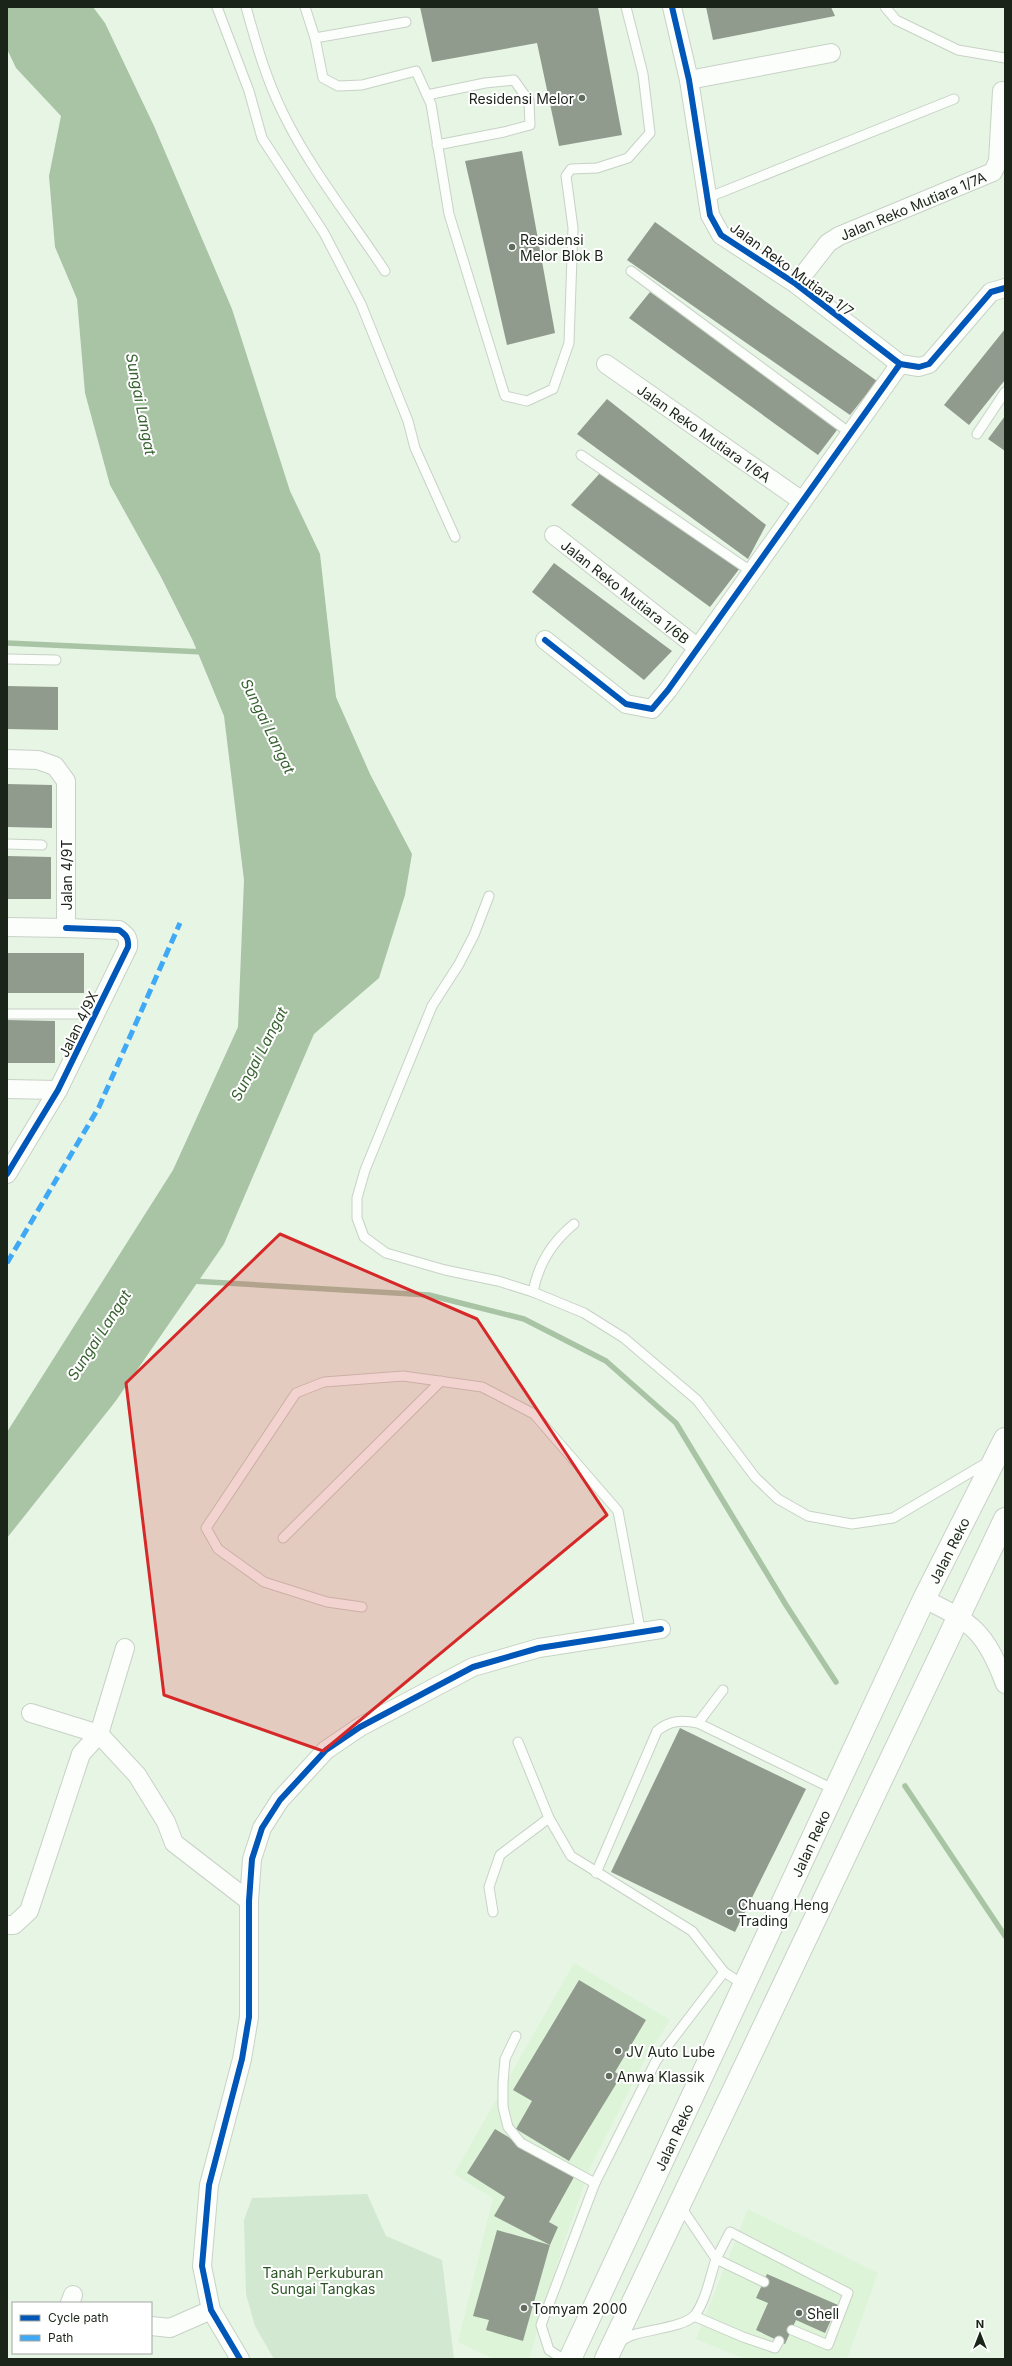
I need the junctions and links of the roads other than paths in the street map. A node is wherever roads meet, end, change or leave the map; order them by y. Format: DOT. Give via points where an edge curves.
graph roads {
  1 [pos="217,7"];
  2 [pos="246,7"];
  3 [pos="305,7"];
  4 [pos="626,7"];
  5 [pos="672,7"];
  6 [pos="885,7"];
  7 [pos="406,22"];
  8 [pos="315,38"];
  9 [pos="831,52"];
  10 [pos="1005,58"];
  11 [pos="689,80"];
  12 [pos="1002,91"];
  13 [pos="427,95"];
  14 [pos="954,99"];
  15 [pos="438,145"];
  16 [pos="707,198"];
  17 [pos="386,271"];
  18 [pos="631,271"];
  19 [pos="796,284"];
  20 [pos="1005,288"];
  21 [pos="606,364"];
  22 [pos="900,364"];
  23 [pos="1005,392"];
  24 [pos="850,434"];
  25 [pos="977,434"];
  26 [pos="581,456"];
  27 [pos="802,501"];
  28 [pos="554,535"];
  29 [pos="455,538"];
  30 [pos="752,572"];
  31 [pos="545,640"];
  32 [pos="698,648"];
  33 [pos="7,659"];
  34 [pos="56,660"];
  35 [pos="7,759"];
  36 [pos="7,844"];
  37 [pos="42,845"];
  38 [pos="488,896"];
  39 [pos="7,927"];
  40 [pos="66,928"];
  41 [pos="7,1014"];
  42 [pos="97,1014"];
  43 [pos="7,1089"];
  44 [pos="58,1090"];
  45 [pos="7,1174"];
  46 [pos="574,1224"];
  47 [pos="533,1292"];
  48 [pos="441,1381"];
  49 [pos="1000,1448"];
  50 [pos="1005,1519"];
  51 [pos="283,1538"];
  52 [pos="924,1599"];
  53 [pos="362,1606"];
  54 [pos="959,1615"];
  55 [pos="661,1629"];
  56 [pos="641,1634"];
  57 [pos="125,1648"];
  58 [pos="1005,1684"];
  59 [pos="723,1690"];
  60 [pos="31,1713"];
  61 [pos="698,1723"];
  62 [pos="99,1734"];
  63 [pos="518,1742"];
  64 [pos="835,1790"];
  65 [pos="549,1818"];
  66 [pos="596,1873"];
  67 [pos="249,1901"];
  68 [pos="493,1912"];
  69 [pos="7,1925"];
  70 [pos="724,1972"];
  71 [pos="744,1985"];
  72 [pos="516,2036"];
  73 [pos="595,2183"];
  74 [pos="682,2200"];
  75 [pos="716,2260"];
  76 [pos="764,2282"];
  77 [pos="211,2310"];
  78 [pos="694,2316"];
  79 [pos="152,2326"];
  80 [pos="792,2330"];
  81 [pos="779,2341"];
  82 [pos="609,2353"];
  83 [pos="240,2359"];
  84 [pos="563,2359"];
  85 [pos="570,2359"];
  1 -- 29 [label="lane" via="249,91 262,138 324,233 361,304 402,406 415,448"];
  2 -- 17 [label="lane" via="261,60 283,113 309,158"];
  3 -- 8 [label="lane"];
  4 -- 15 [label="lane" via="643,74 650,133 628,158 597,168 571,169 566,176 573,228 569,343 553,389 527,401 505,396 449,214"];
  5 -- 11 [label="street, Jalan Reko Mutiara 1/7"];
  6 -- 10 [label="lane" via="896,20 958,50"];
  7 -- 8 [label="lane"];
  8 -- 13 [label="lane" via="323,78 338,86 362,85 416,72"];
  9 -- 11 [label="street"];
  11 -- 16 [label="street, Jalan Reko Mutiara 1/7"];
  12 -- 19 [label="street, Jalan Reko Mutiara 1/7A" via="998,161 993,172 839,236 828,243"];
  13 -- 15 [label="lane"];
  13 -- 15 [label="lane" via="514,80 529,101 530,125"];
  14 -- 16 [label="lane"];
  16 -- 19 [label="street, Jalan Reko Mutiara 1/7" via="710,215 721,235"];
  18 -- 24 [label="lane"];
  19 -- 22 [label="street, Jalan Reko Mutiara 1/7"];
  20 -- 22 [label="street" via="991,292 929,364 919,367"];
  21 -- 27 [label="street, Jalan Reko Mutiara 1/6A"];
  22 -- 24 [label="street"];
  23 -- 25 [label="lane"];
  24 -- 27 [label="street"];
  26 -- 30 [label="lane"];
  27 -- 30 [label="street"];
  28 -- 32 [label="street, Jalan Reko Mutiara 1/6B"];
  30 -- 32 [label="street"];
  31 -- 32 [label="street" via="626,704 652,709"];
  33 -- 34 [label="lane"];
  35 -- 40 [label="street, Jalan 4/9T" via="38,760 55,766 66,781"];
  36 -- 37 [label="lane"];
  38 -- 47 [label="lane" via="474,935 429,1013 365,1170 358,1198 357,1218 364,1237 386,1252"];
  39 -- 40 [label="street, Jalan 4/9T"];
  40 -- 42 [label="street, Jalan 4/9X" via="119,930 129,940"];
  41 -- 42 [label="lane"];
  42 -- 44 [label="street, Jalan 4/9X"];
  43 -- 44 [label="street"];
  44 -- 45 [label="street, Jalan 4/9X"];
  46 -- 47 [label="lane" via="548,1252 536,1274"];
  47 -- 49 [label="lane" via="584,1313 624,1338 697,1400 755,1477 778,1499 808,1516 852,1524 893,1518"];
  48 -- 51 [label="lane"];
  48 -- 53 [label="lane" via="403,1376 324,1382 296,1393 206,1528 218,1549 264,1582 327,1602"];
  48 -- 56 [label="lane" via="482,1387 534,1414 618,1511"];
  49 -- 52 [label="main road, Jalan Reko"];
  50 -- 54 [label="main road"];
  52 -- 54 [label="street"];
  52 -- 64 [label="main road, Jalan Reko"];
  54 -- 58 [label="street" via="987,1642"];
  54 -- 74 [label="main road"];
  55 -- 56 [label="street"];
  56 -- 67 [label="street" via="539,1648 474,1667 360,1727 326,1750 280,1800 262,1828 252,1859"];
  57 -- 62 [label="street"];
  59 -- 61 [label="lane"];
  60 -- 62 [label="street"];
  61 -- 64 [label="lane"];
  61 -- 66 [label="lane" via="683,1720 663,1726 657,1731"];
  62 -- 67 [label="street" via="137,1774 166,1822 174,1843"];
  62 -- 69 [label="street" via="81,1754 29,1911 14,1925"];
  63 -- 65 [label="lane"];
  64 -- 71 [label="main road, Jalan Reko"];
  65 -- 66 [label="lane" via="571,1856"];
  65 -- 68 [label="lane" via="500,1855 489,1887"];
  66 -- 70 [label="lane" via="648,1902 692,1932"];
  67 -- 77 [label="street" via="249,2018 242,2059 209,2185 202,2266"];
  70 -- 71 [label="lane"];
  70 -- 73 [label="lane" via="656,2061"];
  71 -- 85 [label="main road, Jalan Reko"];
  72 -- 73 [label="lane" via="505,2059 503,2107 508,2127 521,2143"];
  73 -- 84 [label="lane" via="541,2325 549,2350"];
  74 -- 75 [label="lane" via="683,2210"];
  74 -- 82 [label="main road"];
  75 -- 76 [label="lane"];
  75 -- 78 [label="lane"];
  75 -- 80 [label="lane" via="730,2232 848,2293 828,2345"];
  77 -- 79 [label="street" via="170,2328"];
  77 -- 83 [label="street"];
  78 -- 81 [label="lane" via="775,2348"];
  78 -- 82 [label="lane" via="632,2335"];
}
